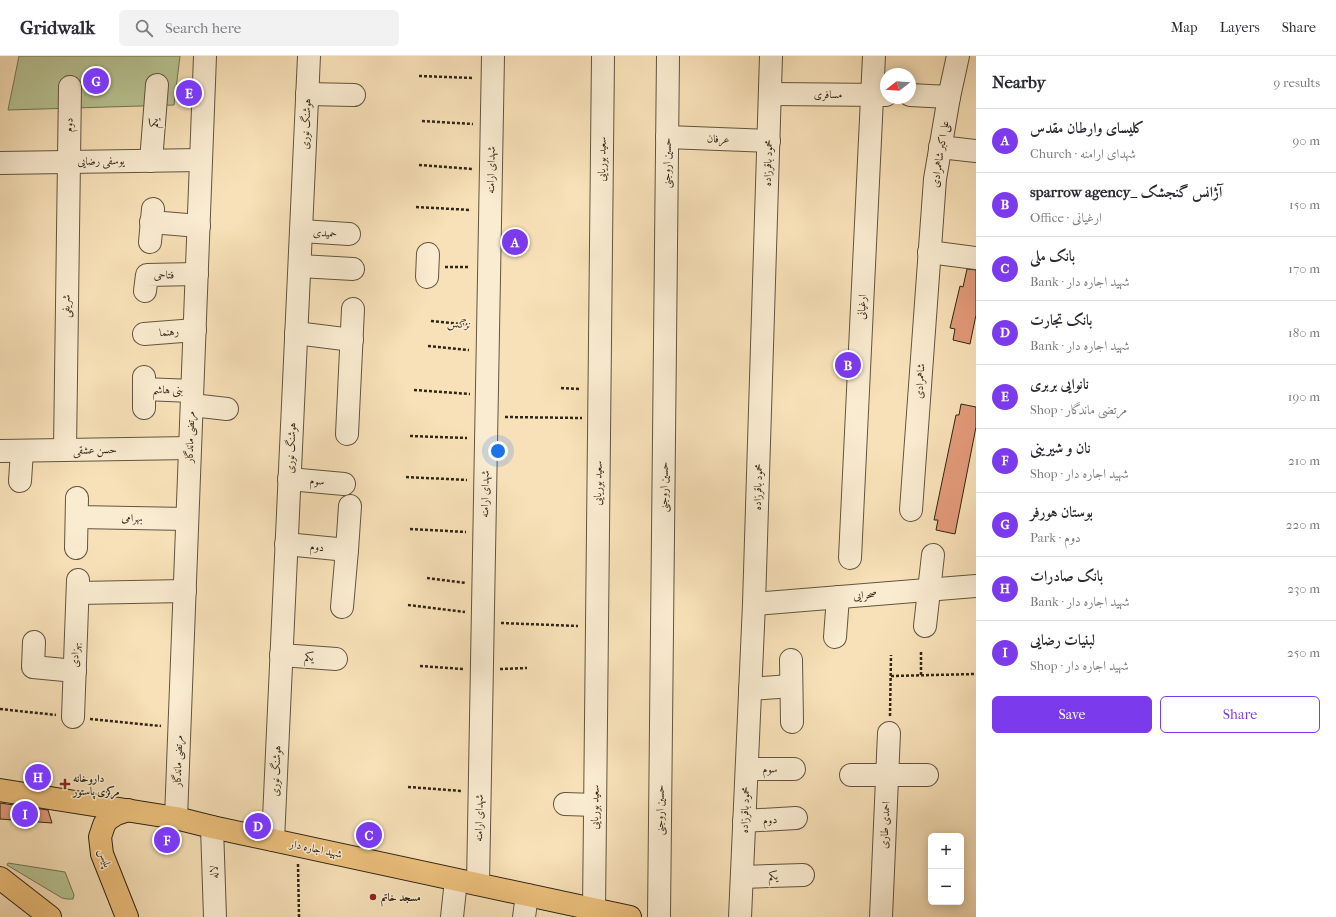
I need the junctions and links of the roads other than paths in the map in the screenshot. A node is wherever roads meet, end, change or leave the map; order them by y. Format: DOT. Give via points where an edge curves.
graph roads {
  1 [pos="205,56"];
  2 [pos="309,56"];
  3 [pos="493,56"];
  4 [pos="603,56"];
  5 [pos="668,56"];
  6 [pos="771,56"];
  7 [pos="874,56"];
  8 [pos="958,56"];
  9 [pos="157,85"];
  10 [pos="70,87"];
  11 [pos="307,94"];
  12 [pos="770,94"];
  13 [pos="879,94"];
  14 [pos="354,95"];
  15 [pos="916,95"];
  16 [pos="949,97"];
  17 [pos="667,137"];
  18 [pos="769,141"];
  19 [pos="940,147"];
  20 [pos="976,151"];
  21 [pos="201,160"];
  22 [pos="152,161"];
  23 [pos="68,162"];
  24 [pos="0,163"];
  25 [pos="151,224"];
  26 [pos="199,226"];
  27 [pos="301,231"];
  28 [pos="349,234"];
  29 [pos="929,252"];
  30 [pos="976,258"];
  31 [pos="300,266"];
  32 [pos="353,269"];
  33 [pos="197,274"];
  34 [pos="145,291"];
  35 [pos="353,309"];
  36 [pos="195,330"];
  37 [pos="296,333"];
  38 [pos="144,334"];
  39 [pos="352,340"];
  40 [pos="144,391"];
  41 [pos="192,398"];
  42 [pos="227,408"];
  43 [pos="347,434"];
  44 [pos="190,448"];
  45 [pos="65,450"];
  46 [pos="0,451"];
  47 [pos="22,451"];
  48 [pos="290,479"];
  49 [pos="20,481"];
  50 [pos="344,484"];
  51 [pos="350,506"];
  52 [pos="911,510"];
  53 [pos="187,518"];
  54 [pos="286,544"];
  55 [pos="76,548"];
  56 [pos="347,550"];
  57 [pos="933,555"];
  58 [pos="850,558"];
  59 [pos="976,586"];
  60 [pos="928,590"];
  61 [pos="185,592"];
  62 [pos="838,597"];
  63 [pos="754,604"];
  64 [pos="342,607"];
  65 [pos="925,626"];
  66 [pos="835,637"];
  67 [pos="34,642"];
  68 [pos="281,655"];
  69 [pos="336,659"];
  70 [pos="791,660"];
  71 [pos="74,671"];
  72 [pos="791,686"];
  73 [pos="750,689"];
  74 [pos="73,717"];
  75 [pos="792,722"];
  76 [pos="889,725"];
  77 [pos="747,769"];
  78 [pos="794,769"];
  79 [pos="851,775"];
  80 [pos="887,775"];
  81 [pos="927,775"];
  82 [pos="0,790"];
  83 [pos="565,804"];
  84 [pos="595,805"];
  85 [pos="128,810"];
  86 [pos="176,818"];
  87 [pos="796,818"];
  88 [pos="744,821"];
  89 [pos="212,828"];
  90 [pos="273,840"];
  91 [pos="803,875"];
  92 [pos="742,877"];
  93 [pos="0,878"];
  94 [pos="456,880"];
  95 [pos="478,884"];
  96 [pos="527,895"];
  97 [pos="582,911"];
  98 [pos="50,917"];
  99 [pos="126,917"];
  100 [pos="215,917"];
  101 [pos="452,917"];
  102 [pos="524,917"];
  103 [pos="630,917"];
  104 [pos="659,917"];
  105 [pos="740,917"];
  106 [pos="880,917"];
  1 -- 21 [label="street, مرتضی ماندگار"];
  2 -- 11 [label="street, هوشنگ نوری"];
  3 -- 95 [label="street, شهدای ارامنه"];
  4 -- 84 [label="street, سعید بوریایی"];
  5 -- 17 [label="street, حسین اروجنی"];
  6 -- 12 [label="street, محمود باقرزاده"];
  7 -- 13 [label="street, ارغیانی"];
  8 -- 16 [label="street, علی اکبر شاهمرادی"];
  9 -- 22 [label="street, یکم"];
  10 -- 23 [label="street, دوم"];
  11 -- 14 [label="street"];
  11 -- 27 [label="street, هوشنگ نوری"];
  12 -- 13 [label="street, مسافری"];
  12 -- 18 [label="street, محمود باقرزاده"];
  13 -- 58 [label="street, ارغیانی"];
  15 -- 16 [label="street"];
  16 -- 19 [label="street, علی اکبر شاهمرادی"];
  17 -- 18 [label="street, عرفان"];
  17 -- 104 [label="street, حسین اروجنی"];
  18 -- 63 [label="street, محمود باقرزاده"];
  19 -- 20 [label="street"];
  19 -- 29 [label="street, علی اکبر شاهمرادی"];
  21 -- 22 [label="street, یوسفی رضایی"];
  21 -- 26 [label="street, مرتضی ماندگار"];
  22 -- 23 [label="street, یوسفی رضایی"];
  23 -- 24 [label="street, یوسفی رضایی"];
  23 -- 45 [label="street, شریفی"];
  25 -- 26 [label="street"];
  26 -- 33 [label="street, مرتضی ماندگار"];
  27 -- 28 [label="street, حمیدی"];
  27 -- 31 [label="street, هوشنگ نوری"];
  29 -- 30 [label="street"];
  29 -- 52 [label="street, شاهمرادی"];
  31 -- 32 [label="street"];
  31 -- 37 [label="street, هوشنگ نوری"];
  33 -- 34 [label="street, فتاحی" via="147,275"];
  33 -- 36 [label="street, مرتضی ماندگار"];
  35 -- 39 [label="street"];
  36 -- 38 [label="street, رهنما"];
  36 -- 41 [label="street, مرتضی ماندگار"];
  37 -- 39 [label="street"];
  37 -- 48 [label="street, هوشنگ نوری"];
  39 -- 43 [label="street"];
  40 -- 41 [label="street, بنی هاشم"];
  41 -- 42 [label="street, بنی هاشم"];
  41 -- 44 [label="street, مرتضی ماندگار"];
  44 -- 45 [label="street, حسن عشقی"];
  44 -- 53 [label="street, مرتضی ماندگار"];
  45 -- 47 [label="street, حسن عشقی"];
  46 -- 47 [label="street, حسن عشقی"];
  47 -- 49 [label="street"];
  48 -- 50 [label="street, سوم"];
  48 -- 54 [label="street, هوشنگ نوری"];
  51 -- 56 [label="street"];
  53 -- 55 [label="street, بهرامی" via="77,508"];
  53 -- 61 [label="street, مرتضی ماندگار"];
  54 -- 56 [label="street, دوم"];
  54 -- 68 [label="street, هوشنگ نوری"];
  56 -- 64 [label="street"];
  57 -- 60 [label="street"];
  59 -- 60 [label="street, صحرایی"];
  60 -- 62 [label="street, صحرایی"];
  60 -- 65 [label="street"];
  61 -- 71 [label="street, بهزادی" via="78,587"];
  61 -- 86 [label="street, مرتضی ماندگار"];
  62 -- 63 [label="street, صحرایی"];
  62 -- 66 [label="street"];
  63 -- 73 [label="street, محمود باقرزاده"];
  67 -- 71 [label="street" via="33,667"];
  68 -- 69 [label="street, یکم"];
  68 -- 90 [label="street, هوشنگ نوری"];
  70 -- 72 [label="street"];
  71 -- 74 [label="street, بهزادی"];
  72 -- 73 [label="street"];
  72 -- 75 [label="street"];
  73 -- 77 [label="street, محمود باقرزاده"];
  76 -- 80 [label="street, احمدی طاری"];
  77 -- 78 [label="street, سوم"];
  77 -- 88 [label="street, محمود باقرزاده"];
  79 -- 80 [label="street"];
  80 -- 81 [label="street"];
  80 -- 106 [label="street, احمدی طاری"];
  82 -- 85 [label="main road, شهید اجاره دار"];
  83 -- 84 [label="street"];
  84 -- 97 [label="street, سعید بوریایی"];
  85 -- 86 [label="main road, شهید اجاره دار"];
  85 -- 99 [label="main road, پلیس" via="107,820 100,837 102,854"];
  86 -- 89 [label="main road, شهید اجاره دار"];
  87 -- 88 [label="street, دوم"];
  88 -- 92 [label="street, محمود باقرزاده"];
  89 -- 90 [label="main road, شهید اجاره دار"];
  89 -- 100 [label="street, لاله"];
  90 -- 94 [label="main road, شهید اجاره دار"];
  91 -- 92 [label="street, یکم"];
  92 -- 105 [label="street, محمود باقرزاده"];
  93 -- 98 [label="main road"];
  94 -- 95 [label="main road, شهید اجاره دار"];
  94 -- 101 [label="street"];
  95 -- 96 [label="main road, شهید اجاره دار"];
  96 -- 97 [label="main road, شهید اجاره دار"];
  96 -- 102 [label="street"];
  97 -- 103 [label="main road, شهید اجاره دار"];
}
